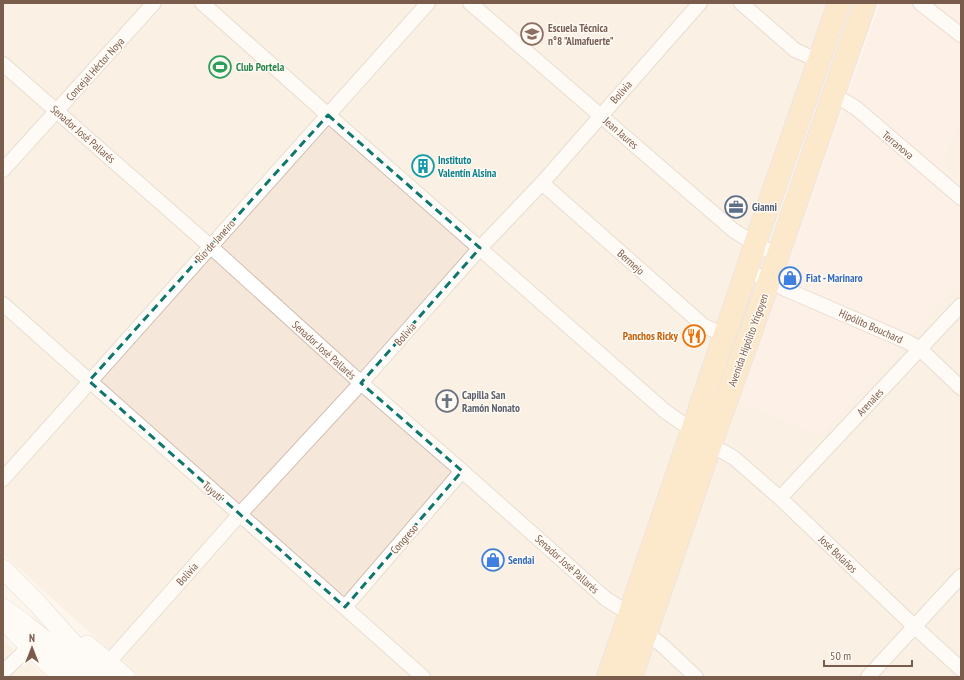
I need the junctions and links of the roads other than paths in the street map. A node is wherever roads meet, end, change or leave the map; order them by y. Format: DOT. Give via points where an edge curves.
graph roads {
  1 [pos="154,3"];
  2 [pos="202,3"];
  3 [pos="428,3"];
  4 [pos="470,3"];
  5 [pos="700,3"];
  6 [pos="741,3"];
  7 [pos="839,3"];
  8 [pos="864,3"];
  9 [pos="920,3"];
  10 [pos="961,35"];
  11 [pos="819,61"];
  12 [pos="3,64"];
  13 [pos="833,94"];
  14 [pos="56,111"];
  15 [pos="328,115"];
  16 [pos="600,115"];
  17 [pos="3,170"];
  18 [pos="542,183"];
  19 [pos="961,198"];
  20 [pos="755,244"];
  21 [pos="210,246"];
  22 [pos="480,248"];
  23 [pos="778,255"];
  24 [pos="747,270"];
  25 [pos="769,281"];
  26 [pos="3,304"];
  27 [pos="961,305"];
  28 [pos="725,335"];
  29 [pos="920,349"];
  30 [pos="89,381"];
  31 [pos="361,383"];
  32 [pos="961,388"];
  33 [pos="692,430"];
  34 [pos="710,446"];
  35 [pos="462,471"];
  36 [pos="3,479"];
  37 [pos="780,498"];
  38 [pos="240,514"];
  39 [pos="3,569"];
  40 [pos="961,576"];
  41 [pos="345,607"];
  42 [pos="3,608"];
  43 [pos="630,614"];
  44 [pos="3,619"];
  45 [pos="915,627"];
  46 [pos="646,633"];
  47 [pos="25,643"];
  48 [pos="961,669"];
  49 [pos="106,670"];
  50 [pos="3,672"];
  51 [pos="64,677"];
  52 [pos="90,677"];
  53 [pos="125,677"];
  54 [pos="423,677"];
  55 [pos="608,677"];
  56 [pos="631,677"];
  57 [pos="696,677"];
  58 [pos="868,677"];
  1 -- 14 [label="street, Concejal Héctor Noya"];
  2 -- 15 [label="street"];
  3 -- 15 [label="street, Río de Janeiro"];
  4 -- 16 [label="street, Jean Jaures"];
  5 -- 16 [label="street, Bolivia"];
  6 -- 11 [label="street" via="795,50"];
  7 -- 11 [label="main road, Avenida Hipólito Yrigoyen"];
  8 -- 13 [label="main road, Avenida Hipólito Yrigoyen"];
  9 -- 10 [label="street"];
  11 -- 20 [label="main road, Avenida Hipólito Yrigoyen"];
  12 -- 14 [label="street, Senador José Pallarés"];
  13 -- 19 [label="street, Terranova" via="856,108"];
  13 -- 23 [label="main road, Avenida Hipólito Yrigoyen"];
  14 -- 17 [label="street, Concejal Héctor Noya"];
  14 -- 21 [label="street, Senador José Pallarés"];
  15 -- 21 [label="street, Río de Janeiro"];
  15 -- 22 [label="street"];
  16 -- 18 [label="street, Bolivia"];
  16 -- 20 [label="street, Jean Jaures" via="733,230"];
  18 -- 22 [label="street, Bolivia"];
  18 -- 28 [label="street, Bermejo" via="704,326"];
  20 -- 23 [label="street, Jean Jaures"];
  20 -- 24 [label="main road, Avenida Hipólito Yrigoyen"];
  21 -- 30 [label="street, Río de Janeiro"];
  21 -- 31 [label="street, Senador José Pallarés"];
  22 -- 31 [label="street, Bolivia"];
  22 -- 33 [label="street" via="666,412"];
  23 -- 25 [label="main road, Avenida Hipólito Yrigoyen"];
  24 -- 25 [label="street"];
  24 -- 28 [label="main road, Avenida Hipólito Yrigoyen"];
  25 -- 29 [label="street, Hipólito Bouchard"];
  25 -- 34 [label="main road, Avenida Hipólito Yrigoyen"];
  26 -- 30 [label="street, Tuyutí"];
  27 -- 29 [label="street, Arenales"];
  28 -- 33 [label="main road, Avenida Hipólito Yrigoyen"];
  29 -- 32 [label="street, Hipólito Bouchard"];
  29 -- 37 [label="street, Arenales"];
  30 -- 36 [label="street, Río de Janeiro"];
  30 -- 38 [label="street, Tuyutí"];
  31 -- 35 [label="street, Senador José Pallarés"];
  31 -- 38 [label="street, Bolivia"];
  33 -- 43 [label="main road, Avenida Hipólito Yrigoyen"];
  34 -- 37 [label="street, José Bolaños" via="734,458"];
  34 -- 46 [label="main road, Avenida Hipólito Yrigoyen"];
  35 -- 41 [label="street, Congreso"];
  35 -- 43 [label="street, Senador José Pallarés" via="606,599"];
  37 -- 45 [label="street, José Bolaños"];
  38 -- 41 [label="street, Tuyutí"];
  38 -- 49 [label="street, Bolivia"];
  39 -- 49 [label="main road"];
  40 -- 45 [label="street"];
  41 -- 54 [label="street, Tuyutí"];
  42 -- 52 [label="main road"];
  43 -- 46 [label="street, Senador José Pallarés"];
  43 -- 55 [label="main road, Avenida Hipólito Yrigoyen"];
  44 -- 47 [label="main road"];
  45 -- 48 [label="street, José Bolaños"];
  45 -- 58 [label="street"];
  46 -- 56 [label="main road, Avenida Hipólito Yrigoyen"];
  46 -- 57 [label="street, Senador José Pallarés"];
  47 -- 50 [label="street" via="21,655"];
  47 -- 51 [label="main road"];
  49 -- 53 [label="main road"];
}
